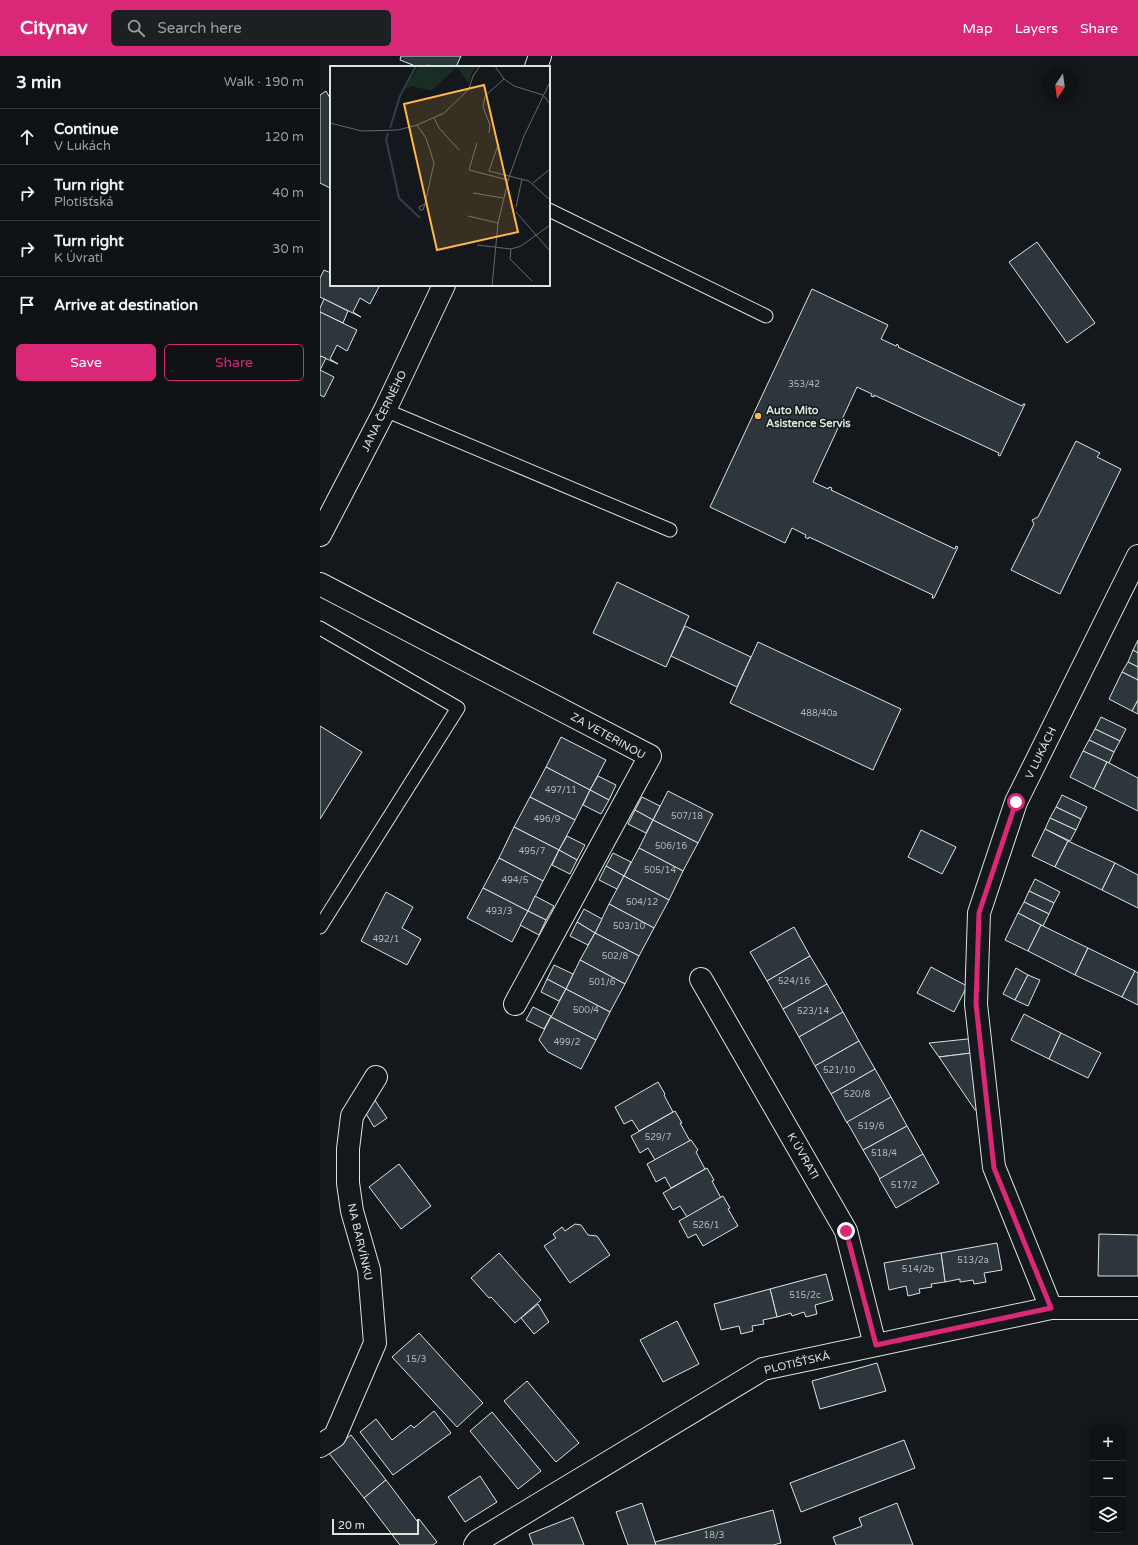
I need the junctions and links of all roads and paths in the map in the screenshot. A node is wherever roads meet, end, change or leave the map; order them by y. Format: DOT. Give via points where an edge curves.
graph roads {
  1 [pos="540,56"];
  2 [pos="536,66"];
  3 [pos="550,210"];
  4 [pos="444,286"];
  5 [pos="766,316"];
  6 [pos="385,410"];
  7 [pos="670,530"];
  8 [pos="320,535"];
  9 [pos="1138,556"];
  10 [pos="320,584"];
  11 [pos="320,628"];
  12 [pos="320,927"];
  13 [pos="701,979"];
  14 [pos="515,1004"];
  15 [pos="376,1077"];
  16 [pos="1051,1308"];
  17 [pos="1138,1308"];
  18 [pos="876,1345"];
  19 [pos="320,1446"];
  20 [pos="476,1545"];
  1 -- 2 [label="street"];
  3 -- 5 [label="lane"];
  4 -- 6 [label="street, JANA ČERNÉHO"];
  6 -- 7 [label="lane"];
  6 -- 8 [label="street, JANA ČERNÉHO"];
  9 -- 16 [label="street, V LUKÁCH" via="1016,802 979,913 976,1004 994,1168"];
  10 -- 14 [label="street, ZA VETERINOU" via="650,756"];
  11 -- 12 [label="lane" via="458,708"];
  13 -- 18 [label="street, K ÚVRATI" via="846,1231"];
  15 -- 19 [label="street, NA BARVÍNKU" via="352,1116 348,1149 348,1183 352,1211 369,1270 376,1343 335,1436"];
  16 -- 17 [label="street, PLOTIŠŤSKÁ"];
  16 -- 18 [label="street, PLOTIŠŤSKÁ"];
  18 -- 20 [label="street, PLOTIŠŤSKÁ" via="763,1369 478,1541"];
}
